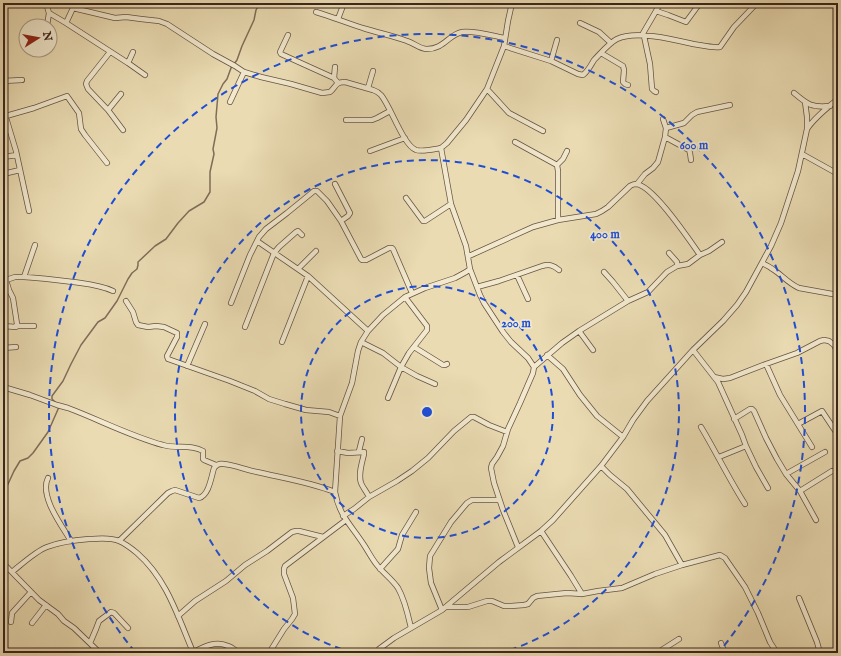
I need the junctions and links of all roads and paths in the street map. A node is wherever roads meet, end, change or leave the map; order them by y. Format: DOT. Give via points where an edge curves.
graph roads {
  1 [pos="46,3"];
  2 [pos="344,3"];
  3 [pos="512,3"];
  4 [pos="660,3"];
  5 [pos="700,3"];
  6 [pos="757,3"];
  7 [pos="73,6"];
  8 [pos="656,11"];
  9 [pos="316,12"];
  10 [pos="49,14"];
  11 [pos="48,18"];
  12 [pos="338,19"];
  13 [pos="66,23"];
  14 [pos="580,23"];
  15 [pos="288,35"];
  16 [pos="643,36"];
  17 [pos="505,38"];
  18 [pos="557,40"];
  19 [pos="611,43"];
  20 [pos="504,46"];
  21 [pos="110,52"];
  22 [pos="133,52"];
  23 [pos="602,53"];
  24 [pos="551,61"];
  25 [pos="128,63"];
  26 [pos="336,67"];
  27 [pos="373,71"];
  28 [pos="244,72"];
  29 [pos="145,75"];
  30 [pos="334,78"];
  31 [pos="22,80"];
  32 [pos="3,81"];
  33 [pos="338,83"];
  34 [pos="628,85"];
  35 [pos="368,88"];
  36 [pos="487,89"];
  37 [pos="656,92"];
  38 [pos="794,93"];
  39 [pos="121,94"];
  40 [pos="838,99"];
  41 [pos="230,102"];
  42 [pos="805,102"];
  43 [pos="730,105"];
  44 [pos="830,106"];
  45 [pos="3,109"];
  46 [pos="108,110"];
  47 [pos="390,111"];
  48 [pos="5,119"];
  49 [pos="664,119"];
  50 [pos="346,120"];
  51 [pos="666,128"];
  52 [pos="807,129"];
  53 [pos="123,130"];
  54 [pos="543,131"];
  55 [pos="665,136"];
  56 [pos="405,138"];
  57 [pos="515,142"];
  58 [pos="441,148"];
  59 [pos="370,151"];
  60 [pos="567,151"];
  61 [pos="802,154"];
  62 [pos="17,155"];
  63 [pos="3,157"];
  64 [pos="691,160"];
  65 [pos="107,163"];
  66 [pos="557,165"];
  67 [pos="20,170"];
  68 [pos="3,174"];
  69 [pos="838,174"];
  70 [pos="335,184"];
  71 [pos="637,184"];
  72 [pos="406,198"];
  73 [pos="451,204"];
  74 [pos="29,211"];
  75 [pos="558,220"];
  76 [pos="341,221"];
  77 [pos="302,235"];
  78 [pos="257,241"];
  79 [pos="722,242"];
  80 [pos="36,245"];
  81 [pos="316,251"];
  82 [pos="274,253"];
  83 [pos="669,253"];
  84 [pos="700,255"];
  85 [pos="469,256"];
  86 [pos="762,263"];
  87 [pos="678,266"];
  88 [pos="470,268"];
  89 [pos="298,269"];
  90 [pos="559,270"];
  91 [pos="604,272"];
  92 [pos="516,275"];
  93 [pos="308,276"];
  94 [pos="24,277"];
  95 [pos="5,280"];
  96 [pos="477,287"];
  97 [pos="113,291"];
  98 [pos="412,293"];
  99 [pos="838,295"];
  100 [pos="405,297"];
  101 [pos="528,299"];
  102 [pos="126,301"];
  103 [pos="628,301"];
  104 [pos="231,303"];
  105 [pos="205,324"];
  106 [pos="3,326"];
  107 [pos="16,326"];
  108 [pos="34,326"];
  109 [pos="245,327"];
  110 [pos="368,331"];
  111 [pos="579,331"];
  112 [pos="282,342"];
  113 [pos="361,342"];
  114 [pos="414,346"];
  115 [pos="16,347"];
  116 [pos="3,348"];
  117 [pos="593,350"];
  118 [pos="693,350"];
  119 [pos="838,353"];
  120 [pos="547,355"];
  121 [pos="448,364"];
  122 [pos="766,364"];
  123 [pos="187,366"];
  124 [pos="534,366"];
  125 [pos="401,367"];
  126 [pos="714,377"];
  127 [pos="435,384"];
  128 [pos="3,387"];
  129 [pos="388,398"];
  130 [pos="340,416"];
  131 [pos="734,419"];
  132 [pos="798,424"];
  133 [pos="701,427"];
  134 [pos="507,432"];
  135 [pos="838,435"];
  136 [pos="623,437"];
  137 [pos="362,439"];
  138 [pos="746,446"];
  139 [pos="812,447"];
  140 [pos="337,451"];
  141 [pos="359,451"];
  142 [pos="825,452"];
  143 [pos="719,457"];
  144 [pos="216,465"];
  145 [pos="602,466"];
  146 [pos="832,471"];
  147 [pos="786,474"];
  148 [pos="48,478"];
  149 [pos="768,488"];
  150 [pos="800,491"];
  151 [pos="334,492"];
  152 [pos="369,497"];
  153 [pos="499,500"];
  154 [pos="745,504"];
  155 [pos="416,512"];
  156 [pos="344,518"];
  157 [pos="816,520"];
  158 [pos="541,531"];
  159 [pos="323,537"];
  160 [pos="71,541"];
  161 [pos="119,541"];
  162 [pos="518,547"];
  163 [pos="3,563"];
  164 [pos="682,565"];
  165 [pos="380,569"];
  166 [pos="12,572"];
  167 [pos="31,592"];
  168 [pos="582,594"];
  169 [pos="799,598"];
  170 [pos="46,605"];
  171 [pos="444,608"];
  172 [pos="178,616"];
  173 [pos="11,622"];
  174 [pos="32,624"];
  175 [pos="128,628"];
  176 [pos="411,628"];
  177 [pos="679,639"];
  178 [pos="90,643"];
  179 [pos="721,643"];
  180 [pos="379,652"];
  181 [pos="100,653"];
  182 [pos="193,653"];
  183 [pos="239,653"];
  184 [pos="269,653"];
  185 [pos="657,653"];
  186 [pos="725,653"];
  187 [pos="777,653"];
  188 [pos="820,653"];
  1 -- 10 [label="street"];
  2 -- 12 [label="street"];
  3 -- 17 [label="street"];
  4 -- 8 [label="street"];
  5 -- 8 [label="street" via="686,22"];
  6 -- 16 [label="street" via="718,47"];
  7 -- 13 [label="street"];
  7 -- 28 [label="street" via="115,18 163,22"];
  8 -- 16 [label="street"];
  9 -- 12 [label="street"];
  10 -- 11 [label="street"];
  10 -- 13 [label="street"];
  12 -- 17 [label="street" via="408,41 424,49 437,47 462,32"];
  13 -- 21 [label="street"];
  14 -- 19 [label="street" via="600,32"];
  15 -- 30 [label="street" via="281,54"];
  16 -- 19 [label="street" via="626,36"];
  16 -- 37 [label="street" via="650,64 652,89"];
  17 -- 20 [label="street"];
  18 -- 24 [label="street"];
  19 -- 23 [label="street"];
  20 -- 24 [label="street"];
  20 -- 36 [label="street"];
  21 -- 25 [label="street"];
  21 -- 46 [label="street" via="86,84"];
  22 -- 25 [label="street"];
  23 -- 24 [label="street" via="581,75"];
  23 -- 34 [label="street" via="623,66 623,82"];
  25 -- 29 [label="street"];
  26 -- 30 [label="street"];
  27 -- 35 [label="street"];
  28 -- 33 [label="street" via="322,93 330,92"];
  28 -- 41 [label="street"];
  30 -- 33 [label="street"];
  31 -- 32 [label="street"];
  33 -- 35 [label="street" via="345,82"];
  35 -- 47 [label="street" via="381,95"];
  36 -- 54 [label="street" via="509,113"];
  36 -- 58 [label="street" via="466,120"];
  38 -- 42 [label="street"];
  39 -- 46 [label="street"];
  40 -- 44 [label="street"];
  42 -- 44 [label="street" via="818,107"];
  42 -- 52 [label="street"];
  43 -- 51 [label="street" via="697,112 684,123"];
  44 -- 52 [label="street"];
  45 -- 48 [label="street"];
  46 -- 53 [label="street"];
  47 -- 50 [label="street" via="372,120"];
  47 -- 56 [label="street"];
  48 -- 62 [label="street"];
  48 -- 65 [label="street" via="67,96 79,113 80,126 85,135"];
  49 -- 51 [label="street"];
  51 -- 55 [label="street"];
  52 -- 61 [label="street"];
  55 -- 64 [label="street" via="689,150"];
  55 -- 71 [label="street" via="658,162"];
  56 -- 58 [label="street" via="411,147 417,150"];
  56 -- 59 [label="street"];
  57 -- 66 [label="street"];
  58 -- 73 [label="street"];
  60 -- 66 [label="street"];
  61 -- 69 [label="street"];
  61 -- 86 [label="street" via="781,223"];
  62 -- 63 [label="street"];
  62 -- 67 [label="street"];
  66 -- 75 [label="street"];
  67 -- 68 [label="street"];
  67 -- 74 [label="street"];
  70 -- 76 [label="street" via="350,213"];
  71 -- 75 [label="street" via="630,186 608,207 596,214"];
  71 -- 84 [label="street" via="656,198"];
  72 -- 73 [label="street" via="423,221"];
  73 -- 85 [label="street"];
  75 -- 85 [label="street" via="533,227"];
  76 -- 78 [label="street" via="327,201 314,190 262,232"];
  76 -- 98 [label="street" via="362,260 389,248 393,249"];
  77 -- 82 [label="street" via="296,232"];
  78 -- 82 [label="street"];
  78 -- 104 [label="street"];
  79 -- 84 [label="street"];
  80 -- 94 [label="street"];
  81 -- 89 [label="street"];
  82 -- 89 [label="street"];
  82 -- 109 [label="street"];
  83 -- 87 [label="street"];
  84 -- 87 [label="street" via="688,264"];
  85 -- 88 [label="street"];
  86 -- 99 [label="street" via="794,286"];
  86 -- 118 [label="street" via="737,305"];
  87 -- 103 [label="street" via="667,272 648,292"];
  88 -- 96 [label="street"];
  88 -- 98 [label="street" via="455,278"];
  89 -- 93 [label="street"];
  90 -- 92 [label="street" via="548,264"];
  91 -- 103 [label="street"];
  92 -- 96 [label="street"];
  92 -- 101 [label="street"];
  93 -- 110 [label="street"];
  93 -- 112 [label="street"];
  94 -- 95 [label="street"];
  94 -- 97 [label="street" via="90,284"];
  95 -- 107 [label="street" via="13,296"];
  96 -- 124 [label="street" via="503,332"];
  98 -- 100 [label="street"];
  100 -- 110 [label="street"];
  100 -- 114 [label="street" via="428,328"];
  102 -- 123 [label="street" via="138,325 164,327 177,333 167,358"];
  103 -- 111 [label="street"];
  105 -- 123 [label="street"];
  106 -- 107 [label="street"];
  107 -- 108 [label="street"];
  110 -- 113 [label="street"];
  111 -- 117 [label="street"];
  111 -- 120 [label="street"];
  113 -- 125 [label="street"];
  113 -- 130 [label="street" via="352,383"];
  114 -- 121 [label="street" via="443,365"];
  114 -- 125 [label="street"];
  115 -- 116 [label="street"];
  118 -- 126 [label="street"];
  118 -- 136 [label="street" via="647,401"];
  119 -- 122 [label="street" via="834,345 824,340"];
  120 -- 124 [label="street"];
  120 -- 136 [label="street" via="562,369 597,416"];
  122 -- 126 [label="street" via="730,378"];
  122 -- 132 [label="street" via="780,395"];
  123 -- 130 [label="street" via="255,391 269,399 306,410 325,411"];
  124 -- 134 [label="street"];
  125 -- 127 [label="street"];
  125 -- 129 [label="street"];
  126 -- 131 [label="street"];
  128 -- 144 [label="street" via="64,406 165,446 199,449 203,451 204,460"];
  130 -- 140 [label="street"];
  131 -- 138 [label="street"];
  131 -- 147 [label="street" via="750,409 754,411"];
  132 -- 135 [label="street" via="822,411"];
  132 -- 139 [label="street"];
  133 -- 143 [label="street"];
  134 -- 152 [label="street" via="471,417 417,467"];
  134 -- 153 [label="street" via="503,446 491,468"];
  136 -- 145 [label="street"];
  137 -- 141 [label="street"];
  138 -- 143 [label="street"];
  138 -- 149 [label="street"];
  140 -- 141 [label="street"];
  140 -- 151 [label="street"];
  141 -- 152 [label="street" via="364,453 360,472 361,482"];
  142 -- 147 [label="street"];
  143 -- 154 [label="street"];
  144 -- 151 [label="street" via="225,464 308,483"];
  144 -- 161 [label="street" via="204,496 199,498 172,491"];
  145 -- 158 [label="street"];
  145 -- 164 [label="street" via="627,489 665,535"];
  146 -- 150 [label="street"];
  147 -- 150 [label="street"];
  148 -- 160 [label="street" via="46,489 51,510"];
  150 -- 157 [label="street"];
  151 -- 156 [label="street"];
  152 -- 156 [label="street"];
  153 -- 162 [label="street"];
  153 -- 171 [label="street" via="472,500 466,503 430,556 431,583"];
  155 -- 165 [label="street" via="402,535 398,549"];
  156 -- 159 [label="street"];
  156 -- 165 [label="street"];
  158 -- 162 [label="street"];
  158 -- 168 [label="street"];
  159 -- 172 [label="street" via="299,531 292,532"];
  159 -- 184 [label="street" via="285,566 284,574 293,598 295,614"];
  160 -- 161 [label="street" via="102,538"];
  160 -- 166 [label="street" via="47,547"];
  161 -- 172 [label="street" via="152,568 161,580"];
  162 -- 171 [label="street"];
  163 -- 166 [label="street"];
  164 -- 168 [label="street" via="622,588"];
  164 -- 187 [label="street" via="718,555 723,556 745,587"];
  165 -- 176 [label="street" via="397,587"];
  166 -- 167 [label="street"];
  167 -- 170 [label="street"];
  167 -- 173 [label="street" via="12,613"];
  168 -- 171 [label="street" via="537,596 526,605 504,606 487,601 468,607"];
  169 -- 188 [label="street"];
  170 -- 174 [label="street"];
  170 -- 178 [label="street"];
  171 -- 176 [label="street"];
  172 -- 182 [label="street"];
  175 -- 178 [label="street" via="111,612 99,621"];
  176 -- 180 [label="street" via="394,638"];
  177 -- 185 [label="street"];
  178 -- 181 [label="street"];
  179 -- 186 [label="street"];
  182 -- 183 [label="street" via="204,646 217,643"];
}
